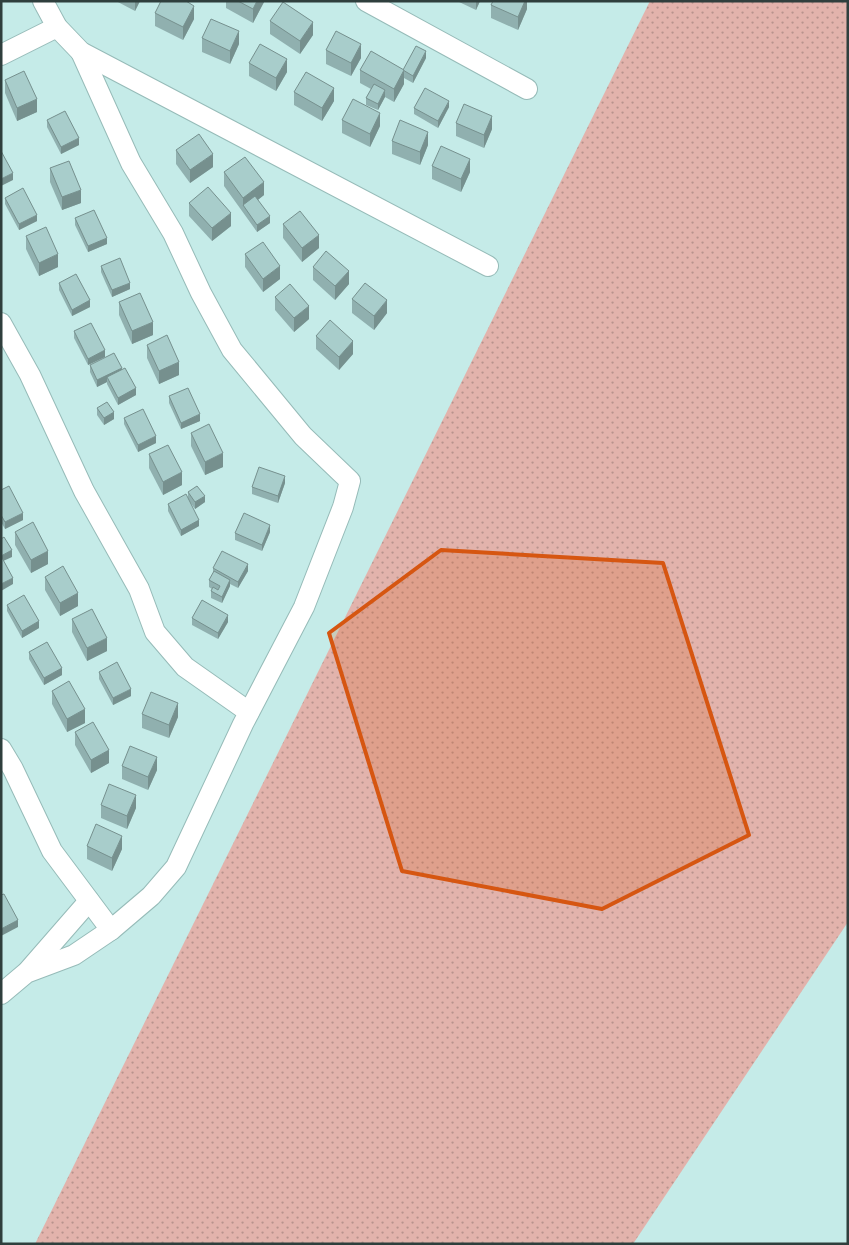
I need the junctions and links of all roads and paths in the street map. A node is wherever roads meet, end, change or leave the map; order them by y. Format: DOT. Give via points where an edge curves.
graph roads {
  1 [pos="43,1"];
  2 [pos="366,1"];
  3 [pos="57,27"];
  4 [pos="81,52"];
  5 [pos="1,55"];
  6 [pos="527,89"];
  7 [pos="488,266"];
  8 [pos="1,323"];
  9 [pos="249,712"];
  10 [pos="1,749"];
  11 [pos="89,901"];
  12 [pos="111,930"];
  13 [pos="26,973"];
  14 [pos="1,994"];
  1 -- 3 [label="street"];
  2 -- 6 [label="street"];
  3 -- 4 [label="street"];
  3 -- 5 [label="street"];
  4 -- 7 [label="street"];
  4 -- 9 [label="street" via="131,162 173,233 232,350 303,436 350,481 304,607"];
  8 -- 9 [label="street" via="30,375 84,491 139,589 155,632 186,667"];
  9 -- 12 [label="street" via="176,867 151,896"];
  10 -- 11 [label="street" via="52,851"];
  11 -- 12 [label="street"];
  11 -- 13 [label="street"];
  12 -- 13 [label="street" via="74,954"];
  13 -- 14 [label="street"];
}
